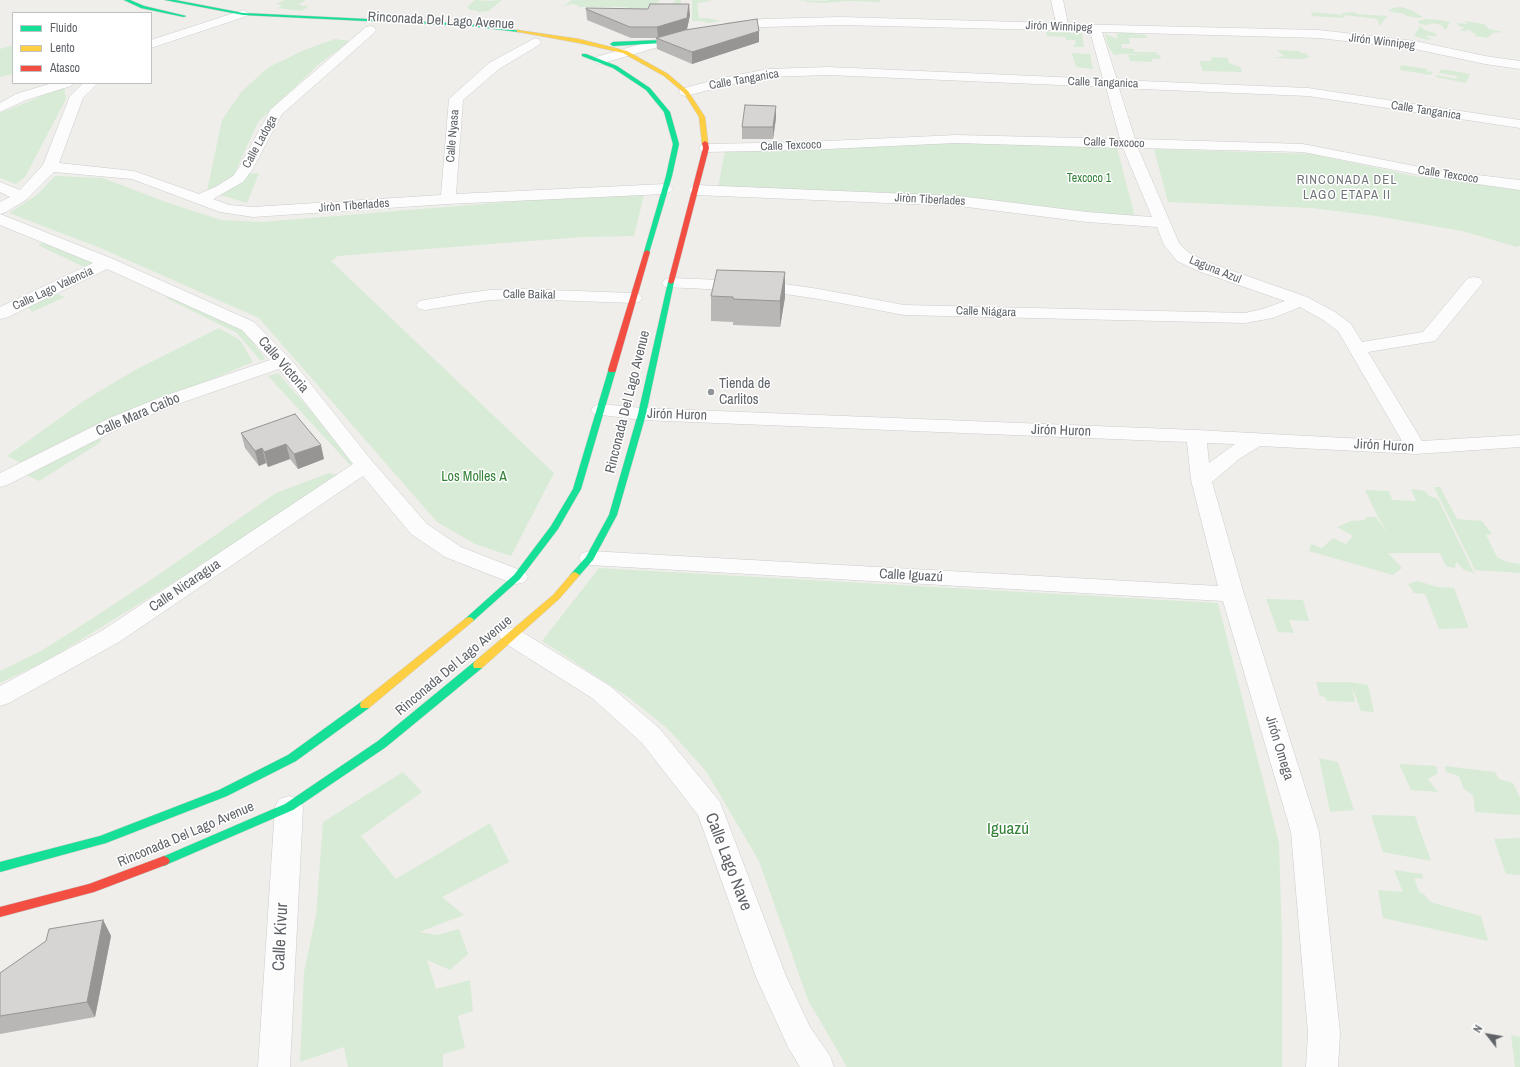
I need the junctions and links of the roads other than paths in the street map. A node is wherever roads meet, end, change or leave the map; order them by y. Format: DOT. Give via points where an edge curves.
graph roads {
  1 [pos="126,0"];
  2 [pos="1057,0"];
  3 [pos="170,1"];
  4 [pos="153,9"];
  5 [pos="244,19"];
  6 [pos="220,22"];
  7 [pos="1063,27"];
  8 [pos="1095,28"];
  9 [pos="716,29"];
  10 [pos="354,30"];
  11 [pos="374,30"];
  12 [pos="393,31"];
  13 [pos="686,35"];
  14 [pos="579,41"];
  15 [pos="535,42"];
  16 [pos="660,42"];
  17 [pos="152,44"];
  18 [pos="548,45"];
  19 [pos="575,52"];
  20 [pos="625,52"];
  21 [pos="600,60"];
  22 [pos="1520,65"];
  23 [pos="1112,83"];
  24 [pos="63,84"];
  25 [pos="90,84"];
  26 [pos="686,92"];
  27 [pos="0,108"];
  28 [pos="1520,124"];
  29 [pos="1129,144"];
  30 [pos="706,148"];
  31 [pos="50,167"];
  32 [pos="1520,185"];
  33 [pos="0,187"];
  34 [pos="665,189"];
  35 [pos="696,190"];
  36 [pos="22,196"];
  37 [pos="200,199"];
  38 [pos="448,199"];
  39 [pos="0,209"];
  40 [pos="0,219"];
  41 [pos="1162,223"];
  42 [pos="107,263"];
  43 [pos="1474,282"];
  44 [pos="671,283"];
  45 [pos="633,298"];
  46 [pos="1301,301"];
  47 [pos="425,305"];
  48 [pos="0,314"];
  49 [pos="1357,348"];
  50 [pos="281,362"];
  51 [pos="601,410"];
  52 [pos="642,414"];
  53 [pos="1196,436"];
  54 [pos="1256,439"];
  55 [pos="1520,441"];
  56 [pos="1416,448"];
  57 [pos="365,465"];
  58 [pos="1201,480"];
  59 [pos="0,481"];
  60 [pos="590,558"];
  61 [pos="517,578"];
  62 [pos="1232,594"];
  63 [pos="511,636"];
  64 [pos="0,697"];
  65 [pos="289,807"];
  66 [pos="0,867"];
  67 [pos="0,912"];
  68 [pos="274,1067"];
  69 [pos="818,1067"];
  70 [pos="1322,1067"];
  1 -- 4 [label="street"];
  2 -- 7 [label="street"];
  3 -- 4 [label="street"];
  3 -- 5 [label="street, Rinconada Del Lago Avenue"];
  4 -- 6 [label="street"];
  5 -- 6 [label="street"];
  5 -- 14 [label="street, Rinconada Del Lago Avenue" via="469,25"];
  6 -- 17 [label="street"];
  7 -- 8 [label="street, Jirón Winnipeg"];
  7 -- 9 [label="street, Jirón Winnipeg" via="801,21"];
  8 -- 22 [label="street, Jirón Winnipeg" via="1319,34 1415,45"];
  8 -- 23 [label="street, Laguna Azul"];
  10 -- 11 [label="street, Rinconada Del Lago Avenue"];
  11 -- 37 [label="street, Calle Ladoga" via="276,112 245,170 238,178"];
  12 -- 15 [label="street, Rinconada Del Lago Avenue" via="476,34"];
  13 -- 16 [label="street"];
  14 -- 16 [label="street" via="620,45"];
  14 -- 20 [label="street, Rinconada Del Lago Avenue"];
  15 -- 18 [label="street, Rinconada Del Lago Avenue"];
  15 -- 38 [label="street, Calle Nyasa" via="494,66 456,99"];
  16 -- 20 [label="street"];
  19 -- 21 [label="street, Rinconada Del Lago Avenue"];
  20 -- 21 [label="street"];
  20 -- 26 [label="street, Rinconada Del Lago Avenue" via="666,75"];
  21 -- 34 [label="street, Rinconada Del Lago Avenue" via="648,89 667,112 676,144"];
  23 -- 26 [label="street, Calle Tanganica" via="828,71 768,74"];
  23 -- 28 [label="street, Calle Tanganica" via="1308,92"];
  23 -- 29 [label="street, Laguna Azul"];
  24 -- 27 [label="street" via="21,97"];
  25 -- 31 [label="street" via="77,96"];
  26 -- 30 [label="street, Rinconada Del Lago Avenue" via="702,117"];
  29 -- 30 [label="street, Calle Texcoco" via="956,139"];
  29 -- 32 [label="street, Calle Texcoco" via="1303,148 1435,174"];
  29 -- 41 [label="street, Laguna Azul"];
  30 -- 35 [label="street, Rinconada Del Lago Avenue"];
  31 -- 36 [label="street"];
  31 -- 37 [label="street, Jiròn Tiberlades" via="134,175"];
  33 -- 36 [label="street"];
  34 -- 38 [label="street, Jiròn Tiberlades"];
  34 -- 45 [label="street, Rinconada Del Lago Avenue"];
  35 -- 41 [label="street, Jiròn Tiberlades" via="959,201 1087,217"];
  35 -- 44 [label="street, Rinconada Del Lago Avenue"];
  36 -- 39 [label="street"];
  37 -- 38 [label="street, Jiròn Tiberlades" via="226,209 253,212"];
  40 -- 42 [label="street, Calle Victoria"];
  41 -- 46 [label="street, Laguna Azul" via="1172,245 1183,257 1204,267"];
  42 -- 48 [label="street, Calle Lago Valencia"];
  42 -- 50 [label="street, Calle Victoria" via="248,326"];
  43 -- 49 [label="street" via="1429,337"];
  44 -- 46 [label="street, Calle Niágara" via="770,287 904,310 1245,318 1267,314"];
  44 -- 52 [label="street, Rinconada Del Lago Avenue"];
  45 -- 47 [label="street, Calle Baikal" via="506,295 460,298"];
  45 -- 51 [label="street, Rinconada Del Lago Avenue"];
  46 -- 49 [label="street, Laguna Azul" via="1345,328"];
  49 -- 56 [label="street, Laguna Azul"];
  50 -- 57 [label="street, Calle Victoria"];
  50 -- 59 [label="street, Calle Mara Caibo" via="168,401 119,421"];
  51 -- 52 [label="street, Jirón Huron"];
  51 -- 61 [label="street, Rinconada Del Lago Avenue" via="577,489 556,527"];
  52 -- 53 [label="street, Jirón Huron"];
  52 -- 60 [label="street, Rinconada Del Lago Avenue" via="613,515"];
  53 -- 54 [label="street, Jirón Huron"];
  53 -- 58 [label="street, Jirón Omega"];
  54 -- 56 [label="street, Jirón Huron"];
  54 -- 58 [label="street"];
  55 -- 56 [label="street, Jirón Huron"];
  57 -- 61 [label="street, Calle Victoria" via="419,529 453,552"];
  57 -- 64 [label="street, Calle Nicaragua" via="111,636"];
  58 -- 62 [label="street, Jirón Omega"];
  60 -- 62 [label="street, Calle Iguazú"];
  60 -- 63 [label="street, Rinconada Del Lago Avenue" via="556,597"];
  61 -- 66 [label="street, Rinconada Del Lago Avenue" via="458,630 292,758 223,793 102,840"];
  62 -- 70 [label="street, Jirón Omega" via="1305,832 1324,1033"];
  63 -- 65 [label="street, Rinconada Del Lago Avenue" via="462,680 382,744"];
  63 -- 69 [label="street, Calle Lago Nave" via="601,692 651,736 710,810 771,977 799,1037"];
  65 -- 67 [label="street, Rinconada Del Lago Avenue" via="176,856 90,889"];
  65 -- 68 [label="street, Calle Kivur"];
}
